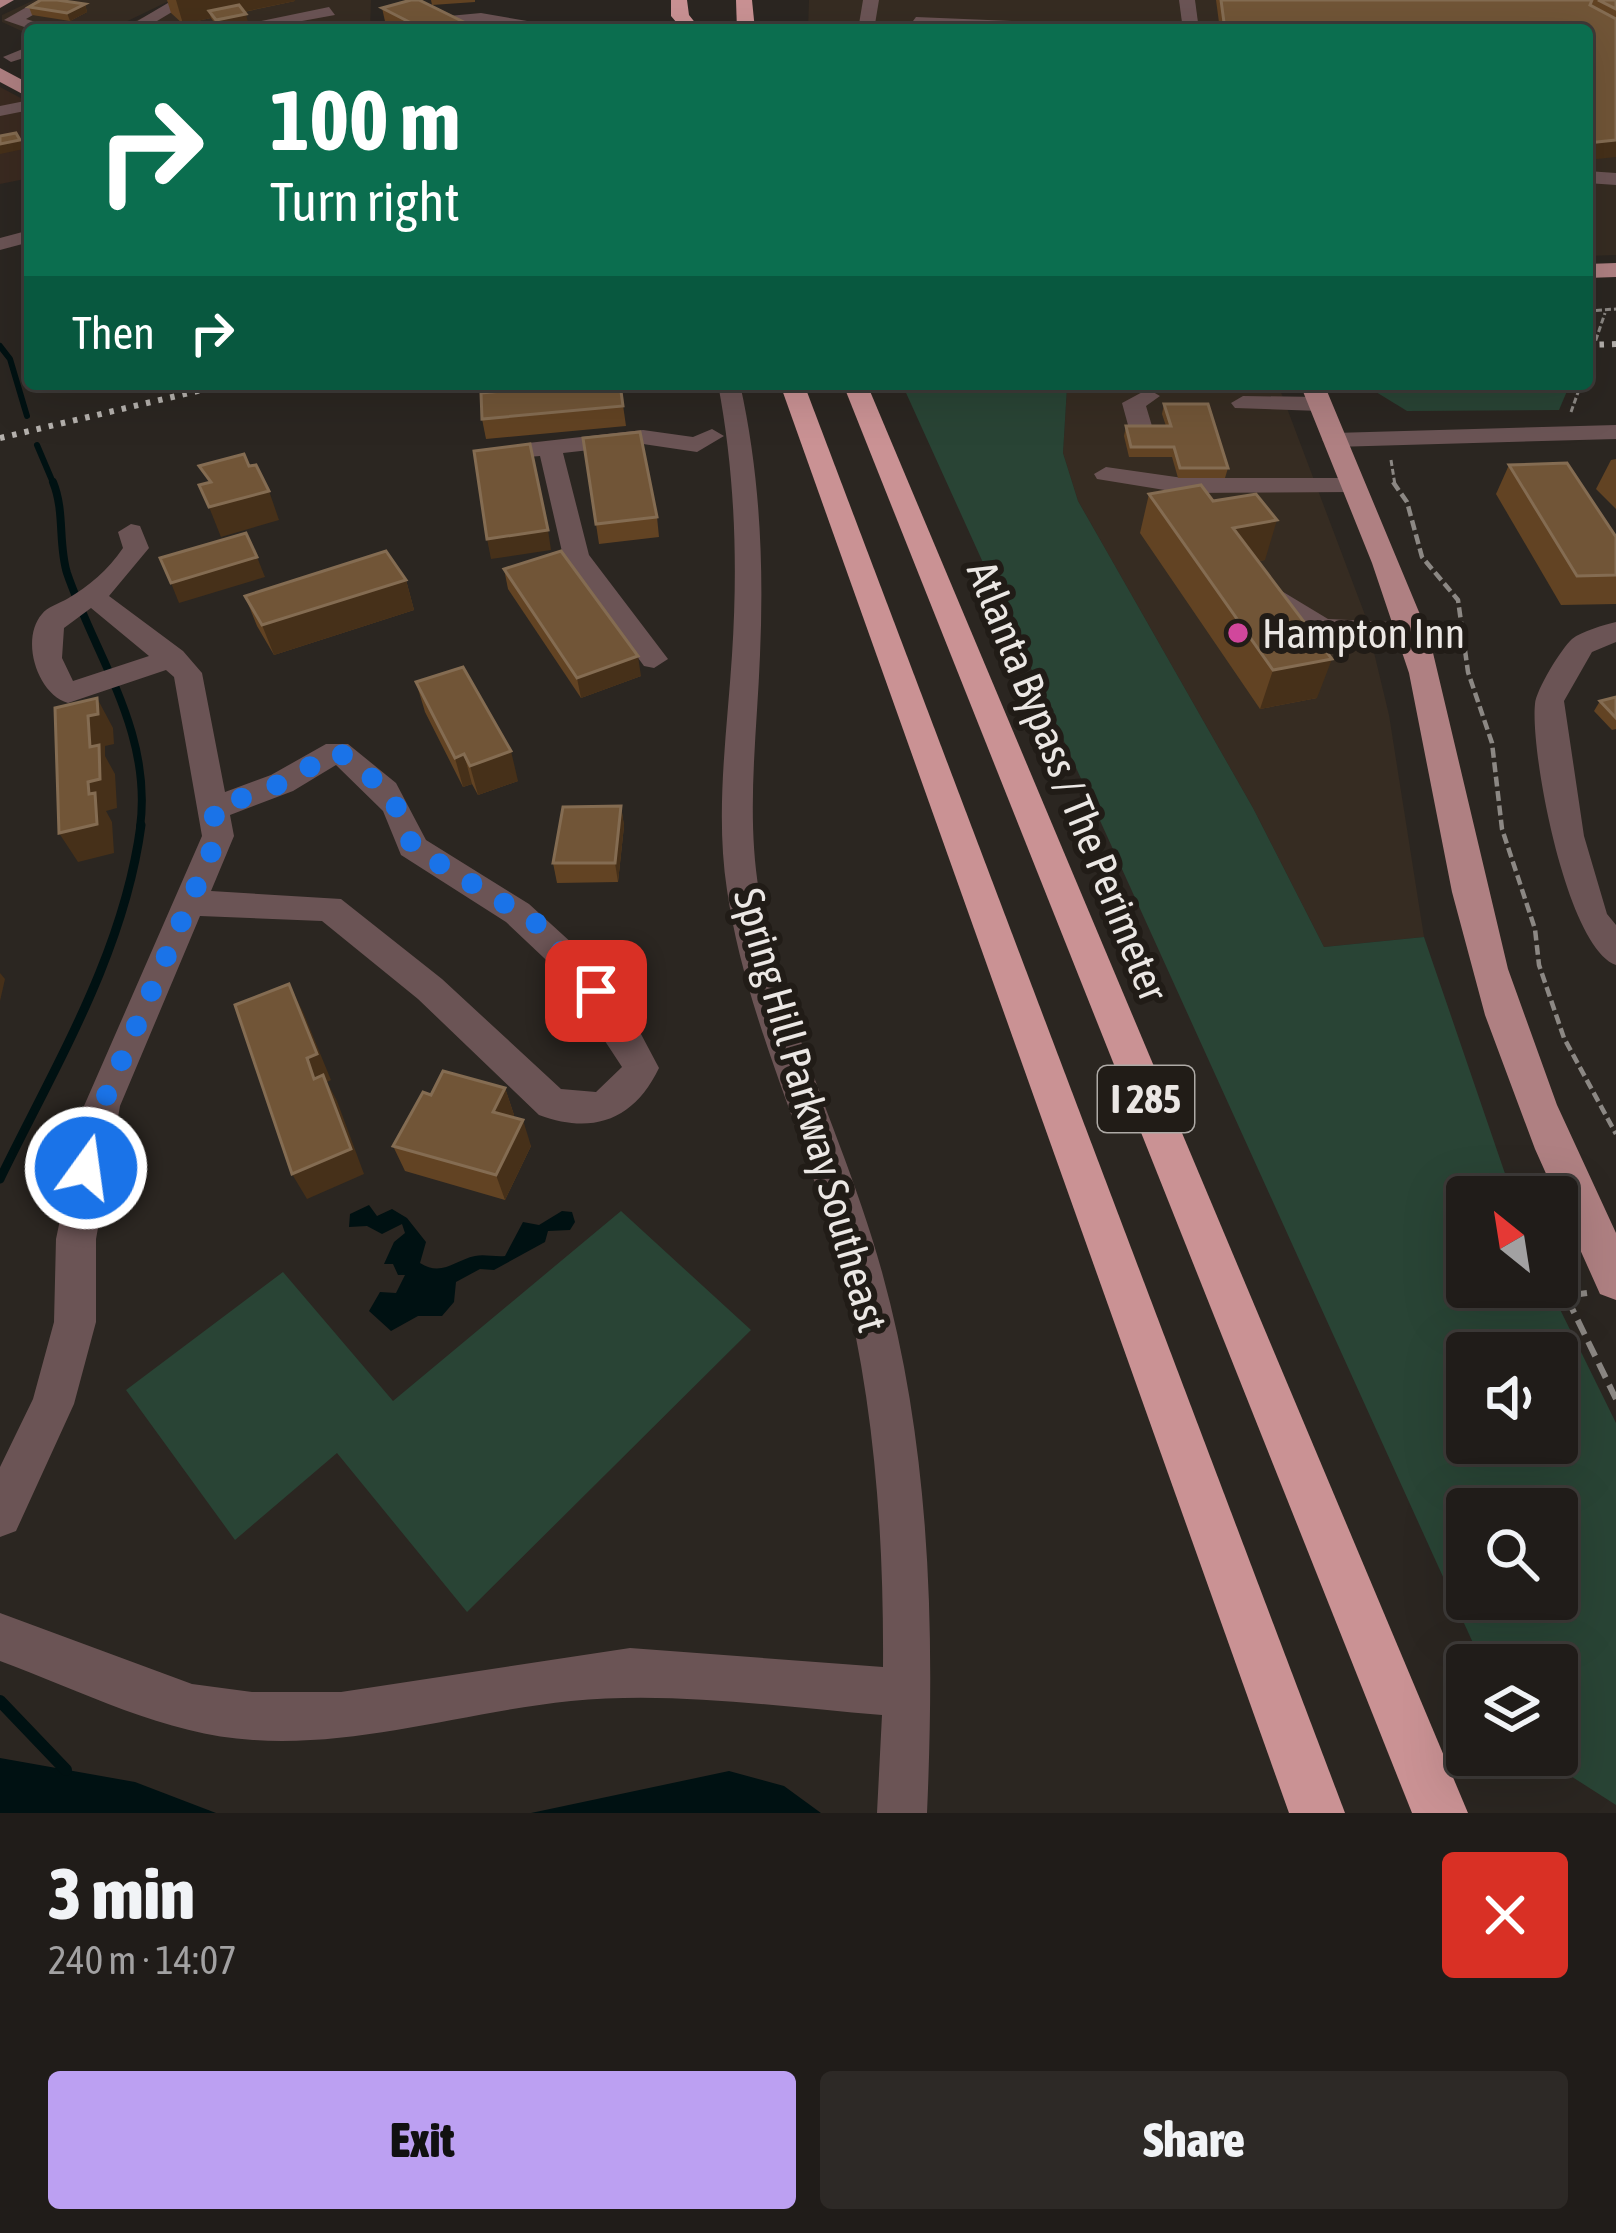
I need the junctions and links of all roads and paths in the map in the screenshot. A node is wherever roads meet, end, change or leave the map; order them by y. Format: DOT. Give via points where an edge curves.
graph roads {
  1 [pos="22,0"];
  2 [pos="184,0"];
  3 [pos="679,0"];
  4 [pos="46,2"];
  5 [pos="916,22"];
  6 [pos="25,24"];
  7 [pos="141,24"];
  8 [pos="262,24"];
  9 [pos="351,24"];
  10 [pos="356,24"];
  11 [pos="538,24"];
  12 [pos="695,24"];
  13 [pos="963,24"];
  14 [pos="1609,304"];
  15 [pos="1616,309"];
  16 [pos="1593,350"];
  17 [pos="729,390"];
  18 [pos="794,390"];
  19 [pos="858,390"];
  20 [pos="1316,393"];
  21 [pos="1148,396"];
  22 [pos="1243,403"];
  23 [pos="1616,432"];
  24 [pos="725,435"];
  25 [pos="1334,440"];
  26 [pos="550,448"];
  27 [pos="502,453"];
  28 [pos="1391,460"];
  29 [pos="1106,475"];
  30 [pos="1157,484"];
  31 [pos="1353,485"];
  32 [pos="131,532"];
  33 [pos="576,556"];
  34 [pos="1246,563"];
  35 [pos="542,566"];
  36 [pos="94,597"];
  37 [pos="1413,632"];
  38 [pos="1616,632"];
  39 [pos="173,658"];
  40 [pos="654,659"];
  41 [pos="213,809"];
  42 [pos="190,903"];
  43 [pos="1616,951"];
  44 [pos="1616,1134"];
  45 [pos="1616,1279"];
  46 [pos="1572,1308"];
  47 [pos="1616,1399"];
  48 [pos="0,1515"];
  49 [pos="0,1637"];
  50 [pos="909,1693"];
  51 [pos="902,1813"];
  52 [pos="1317,1813"];
  53 [pos="1440,1813"];
  1 -- 4 [label="street"];
  2 -- 7 [label="street"];
  3 -- 12 [label="highway" via="680,16"];
  4 -- 6 [label="street" via="12,21"];
  5 -- 13 [label="street"];
  8 -- 9 [label="street" via="353,9"];
  10 -- 11 [label="street" via="405,15"];
  14 -- 15 [label="path"];
  14 -- 16 [label="path, bridge"];
  17 -- 24 [label="street, Spring Hill Parkway Southeast"];
  18 -- 52 [label="highway, I 285"];
  19 -- 53 [label="highway, Atlanta Bypass / The Perimeter / I 285"];
  20 -- 22 [label="street"];
  20 -- 25 [label="main road"];
  21 -- 30 [label="street" via="1134,403"];
  23 -- 25 [label="street"];
  24 -- 26 [label="street" via="698,445 644,437"];
  24 -- 50 [label="street, Spring Hill Parkway Southeast" via="749,537 736,772 742,889 881,1346 899,1445"];
  25 -- 31 [label="main road"];
  26 -- 27 [label="street"];
  26 -- 33 [label="street"];
  28 -- 44 [label="path" via="1422,557 1458,600 1468,672 1492,743 1502,829 1539,965 1564,1038"];
  29 -- 30 [label="street"];
  30 -- 31 [label="street"];
  31 -- 37 [label="main road"];
  32 -- 36 [label="street" via="136,548"];
  33 -- 35 [label="street"];
  33 -- 40 [label="street"];
  34 -- 37 [label="street" via="1262,586 1322,628"];
  36 -- 39 [label="street"];
  36 -- 39 [label="street" via="53,618 44,646 68,693"];
  37 -- 45 [label="main road" via="1490,970 1560,1159"];
  38 -- 43 [label="street" via="1582,646 1549,701 1568,836 1592,918"];
  39 -- 41 [label="street" via="188,673"];
  41 -- 42 [label="street" via="218,836"];
  41 -- 42 [label="street" via="337,751 399,807 412,847 502,899 569,956 641,1068 602,1109 552,1104 329,908"];
  42 -- 48 [label="street" via="102,1106 76,1239 75,1322 53,1404"];
  46 -- 47 [label="path"];
  49 -- 50 [label="street" via="192,1708 252,1717 340,1716 630,1672"];
  50 -- 51 [label="street, Spring Hill Parkway Southeast"];
}
